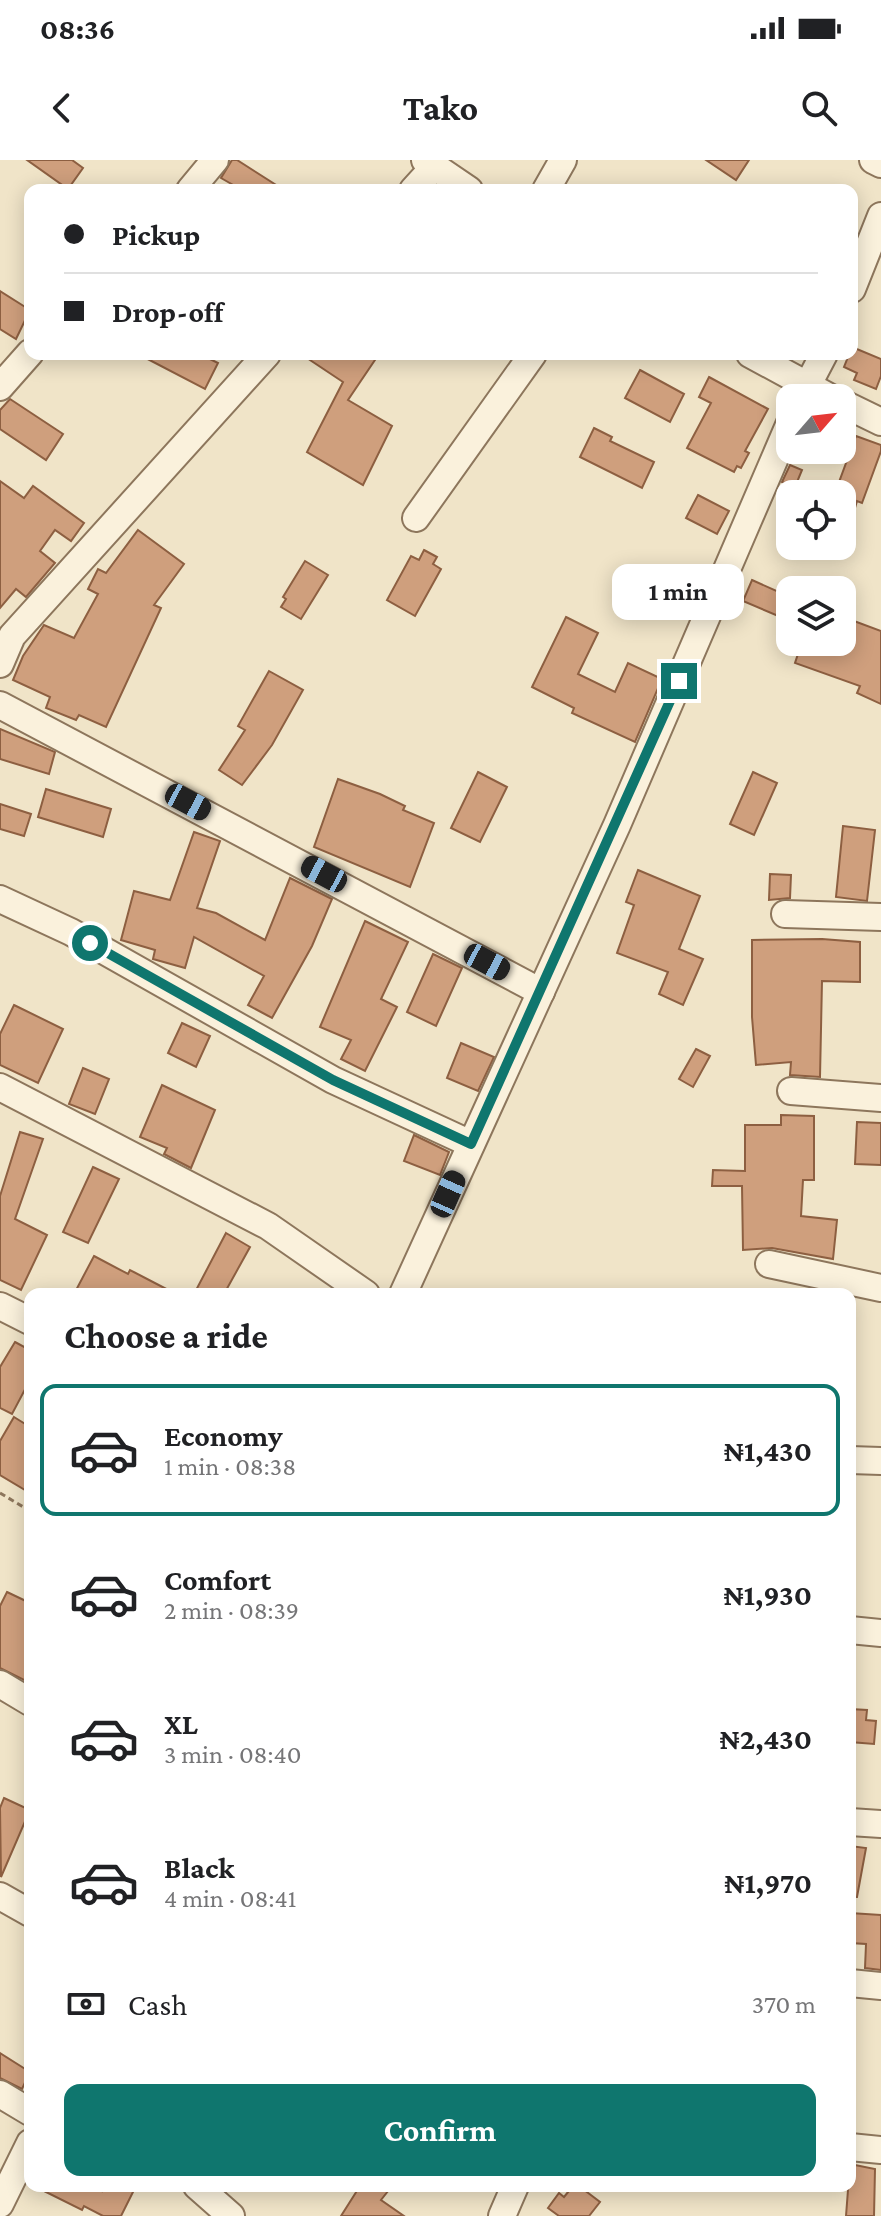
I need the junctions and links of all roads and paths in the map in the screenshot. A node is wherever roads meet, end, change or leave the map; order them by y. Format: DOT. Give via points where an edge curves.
graph roads {
  1 [pos="215,160"];
  2 [pos="563,160"];
  3 [pos="873,160"];
  4 [pos="430,163"];
  5 [pos="881,164"];
  6 [pos="195,184"];
  7 [pos="417,184"];
  8 [pos="460,184"];
  9 [pos="549,184"];
  10 [pos="881,216"];
  11 [pos="858,274"];
  12 [pos="24,360"];
  13 [pos="262,360"];
  14 [pos="529,360"];
  15 [pos="758,360"];
  16 [pos="821,360"];
  17 [pos="792,384"];
  18 [pos="807,384"];
  19 [pos="0,387"];
  20 [pos="856,410"];
  21 [pos="881,422"];
  22 [pos="776,456"];
  23 [pos="416,518"];
  24 [pos="0,664"];
  25 [pos="0,705"];
  26 [pos="0,899"];
  27 [pos="785,914"];
  28 [pos="881,917"];
  29 [pos="541,992"];
  30 [pos="0,1087"];
  31 [pos="791,1091"];
  32 [pos="881,1098"];
  33 [pos="471,1144"];
  34 [pos="769,1264"];
  35 [pos="357,1288"];
  36 [pos="406,1288"];
  37 [pos="881,1288"];
  38 [pos="0,1306"];
  39 [pos="24,1318"];
  40 [pos="856,1460"];
  41 [pos="881,1461"];
  42 [pos="0,1493"];
  43 [pos="24,1507"];
  44 [pos="856,1631"];
  45 [pos="881,1633"];
  46 [pos="0,1684"];
  47 [pos="24,1698"];
  48 [pos="856,1822"];
  49 [pos="881,1824"];
  50 [pos="0,1896"];
  51 [pos="24,1910"];
  52 [pos="856,1984"];
  53 [pos="881,1986"];
  54 [pos="0,2094"];
  55 [pos="24,2108"];
  56 [pos="856,2148"];
  57 [pos="881,2150"];
  58 [pos="24,2155"];
  59 [pos="204,2192"];
  60 [pos="512,2192"];
  61 [pos="0,2204"];
  62 [pos="231,2216"];
  63 [pos="502,2216"];
  1 -- 6 [label="street"];
  2 -- 9 [label="street"];
  3 -- 5 [label="street"];
  4 -- 7 [label="street"];
  4 -- 8 [label="street"];
  10 -- 11 [label="street"];
  12 -- 19 [label="street"];
  13 -- 24 [label="street" via="12,636"];
  14 -- 23 [label="street"];
  15 -- 17 [label="street"];
  16 -- 18 [label="street"];
  20 -- 21 [label="street"];
  22 -- 29 [label="street"];
  25 -- 29 [label="street"];
  26 -- 33 [label="street" via="71,932 333,1080"];
  27 -- 28 [label="street"];
  29 -- 33 [label="street"];
  30 -- 35 [label="street" via="268,1226"];
  31 -- 32 [label="street"];
  33 -- 36 [label="street"];
  34 -- 37 [label="street"];
  38 -- 39 [label="street"];
  40 -- 41 [label="street"];
  42 -- 43 [label="path"];
  44 -- 45 [label="street"];
  46 -- 47 [label="street"];
  48 -- 49 [label="street"];
  50 -- 51 [label="street"];
  52 -- 53 [label="street"];
  54 -- 55 [label="street"];
  56 -- 57 [label="street"];
  58 -- 61 [label="street"];
  59 -- 62 [label="street"];
  60 -- 63 [label="street"];
}
